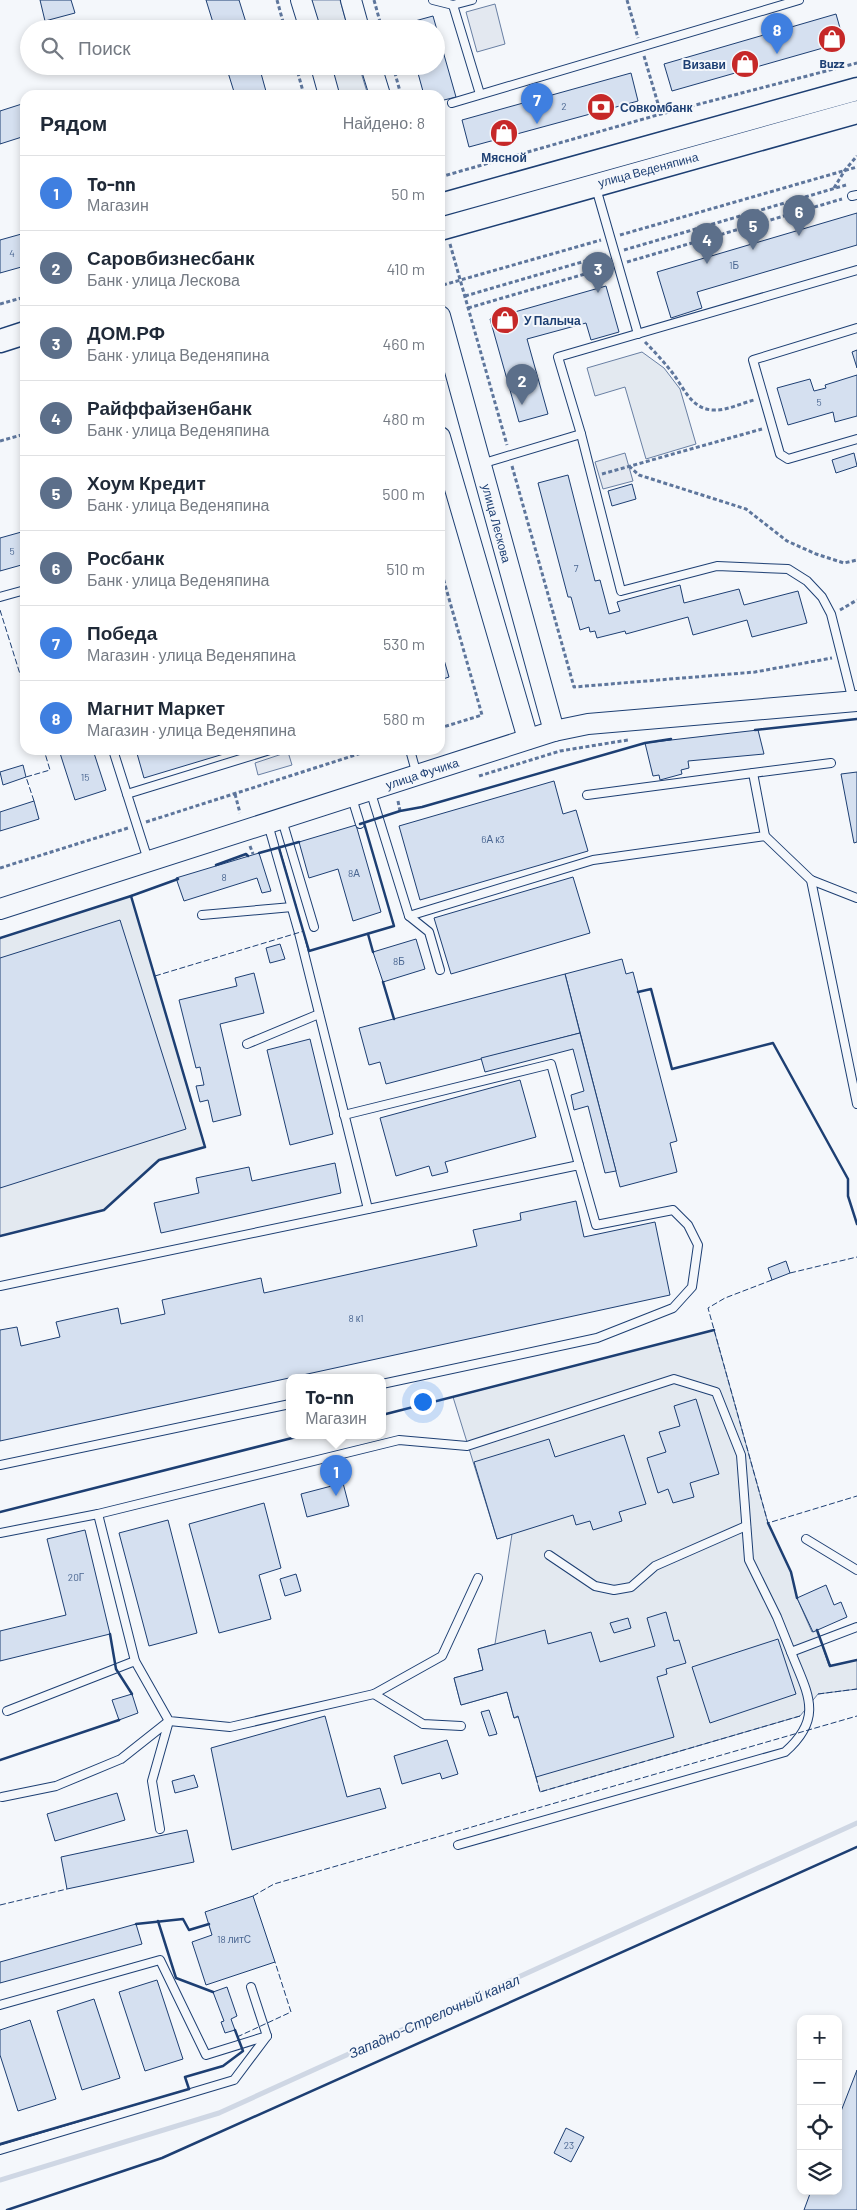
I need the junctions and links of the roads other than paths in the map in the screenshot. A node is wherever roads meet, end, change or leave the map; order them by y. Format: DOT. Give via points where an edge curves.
graph roads {
  1 [pos="301,0"];
  2 [pos="350,0"];
  3 [pos="433,0"];
  4 [pos="472,0"];
  5 [pos="799,0"];
  6 [pos="453,5"];
  7 [pos="307,20"];
  8 [pos="356,20"];
  9 [pos="323,75"];
  10 [pos="374,75"];
  11 [pos="857,89"];
  12 [pos="328,90"];
  13 [pos="378,90"];
  14 [pos="480,94"];
  15 [pos="452,103"];
  16 [pos="857,112"];
  17 [pos="595,184"];
  18 [pos="445,204"];
  19 [pos="445,228"];
  20 [pos="857,270"];
  21 [pos="857,328"];
  22 [pos="445,334"];
  23 [pos="638,334"];
  24 [pos="20,335"];
  25 [pos="0,341"];
  26 [pos="581,434"];
  27 [pos="857,438"];
  28 [pos="481,464"];
  29 [pos="445,467"];
  30 [pos="20,591"];
  31 [pos="0,597"];
  32 [pos="855,701"];
  33 [pos="554,731"];
  34 [pos="528,739"];
  35 [pos="115,755"];
  36 [pos="254,755"];
  37 [pos="411,755"];
  38 [pos="831,763"];
  39 [pos="753,773"];
  40 [pos="417,774"];
  41 [pos="127,794"];
  42 [pos="587,795"];
  43 [pos="366,798"];
  44 [pos="274,821"];
  45 [pos="360,824"];
  46 [pos="765,836"];
  47 [pos="148,862"];
  48 [pos="811,880"];
  49 [pos="857,898"];
  50 [pos="292,907"];
  51 [pos="0,908"];
  52 [pos="202,915"];
  53 [pos="409,916"];
  54 [pos="314,927"];
  55 [pos="440,970"];
  56 [pos="319,1014"];
  57 [pos="247,1044"];
  58 [pos="857,1104"];
  59 [pos="344,1115"];
  60 [pos="579,1165"];
  61 [pos="368,1209"];
  62 [pos="0,1286"];
  63 [pos="386,1383"];
  64 [pos="286,1405"];
  65 [pos="0,1465"];
  66 [pos="98,1514"];
  67 [pos="746,1526"];
  68 [pos="0,1533"];
  69 [pos="806,1539"];
  70 [pos="549,1555"];
  71 [pos="857,1570"];
  72 [pos="478,1578"];
  73 [pos="857,1627"];
  74 [pos="791,1652"];
  75 [pos="135,1662"];
  76 [pos="374,1694"];
  77 [pos="7,1711"];
  78 [pos="169,1721"];
  79 [pos="461,1726"];
  80 [pos="2,1797"];
  81 [pos="160,1829"];
  82 [pos="458,1845"];
  83 [pos="251,1987"];
  84 [pos="0,2005"];
  85 [pos="267,2036"];
  86 [pos="0,2150"];
  1 -- 7 [label="street"];
  2 -- 8 [label="street"];
  3 -- 6 [label="lane"];
  4 -- 6 [label="lane"];
  5 -- 14 [label="lane"];
  6 -- 14 [label="lane"];
  9 -- 12 [label="street"];
  10 -- 13 [label="street"];
  11 -- 18 [label="main road, улица Веденяпина"];
  14 -- 15 [label="lane"];
  16 -- 17 [label="main road, улица Веденяпина"];
  17 -- 19 [label="main road, улица Веденяпина"];
  17 -- 23 [label="lane"];
  20 -- 23 [label="lane"];
  21 -- 27 [label="lane" via="753,360 780,454 788,459"];
  22 -- 28 [label="street, улица Лескова"];
  23 -- 26 [label="lane" via="558,357"];
  24 -- 25 [label="main road"];
  26 -- 28 [label="lane"];
  26 -- 32 [label="lane" via="621,591 717,566 788,569 807,580 831,614"];
  28 -- 33 [label="street, улица Лескова"];
  29 -- 34 [label="street"];
  30 -- 31 [label="lane"];
  32 -- 33 [label="street, улица Фучика" via="588,724"];
  33 -- 34 [label="street, улица Фучика"];
  34 -- 40 [label="street, улица Фучика"];
  35 -- 41 [label="lane"];
  36 -- 41 [label="lane"];
  37 -- 40 [label="lane"];
  38 -- 39 [label="lane"];
  39 -- 42 [label="lane"];
  39 -- 46 [label="lane"];
  40 -- 43 [label="street, улица Фучика"];
  41 -- 47 [label="lane"];
  43 -- 44 [label="street, улица Фучика"];
  43 -- 45 [label="lane"];
  43 -- 53 [label="lane"];
  44 -- 47 [label="street, улица Фучика"];
  44 -- 50 [label="lane"];
  44 -- 54 [label="lane"];
  46 -- 48 [label="lane"];
  46 -- 53 [label="lane" via="593,860"];
  47 -- 51 [label="street, улица Фучика"];
  48 -- 49 [label="lane"];
  48 -- 58 [label="lane"];
  50 -- 52 [label="lane"];
  50 -- 56 [label="lane"];
  53 -- 55 [label="lane" via="429,932"];
  56 -- 57 [label="lane"];
  56 -- 59 [label="lane"];
  59 -- 60 [label="lane" via="551,1064"];
  59 -- 61 [label="lane"];
  60 -- 61 [label="lane"];
  60 -- 63 [label="lane" via="596,1225 673,1210 688,1226 698,1245 692,1287 673,1308 597,1338"];
  61 -- 62 [label="lane"];
  64 -- 65 [label="lane"];
  66 -- 67 [label="lane" via="399,1440 467,1446 674,1379 716,1392 741,1455"];
  66 -- 68 [label="lane"];
  66 -- 75 [label="lane"];
  67 -- 70 [label="lane" via="655,1566 631,1587 614,1590 595,1586"];
  67 -- 74 [label="lane" via="749,1560"];
  69 -- 71 [label="lane"];
  72 -- 76 [label="lane" via="442,1656"];
  73 -- 74 [label="lane"];
  74 -- 82 [label="lane" via="810,1699 810,1714 804,1731 785,1752"];
  75 -- 77 [label="lane"];
  75 -- 78 [label="lane"];
  76 -- 78 [label="lane" via="230,1727"];
  76 -- 79 [label="lane" via="424,1724"];
  78 -- 80 [label="lane" via="121,1759 56,1786"];
  78 -- 81 [label="lane" via="152,1781"];
  83 -- 85 [label="lane"];
  84 -- 85 [label="lane" via="160,1960 206,2055"];
  85 -- 86 [label="lane" via="234,2080"];
}
